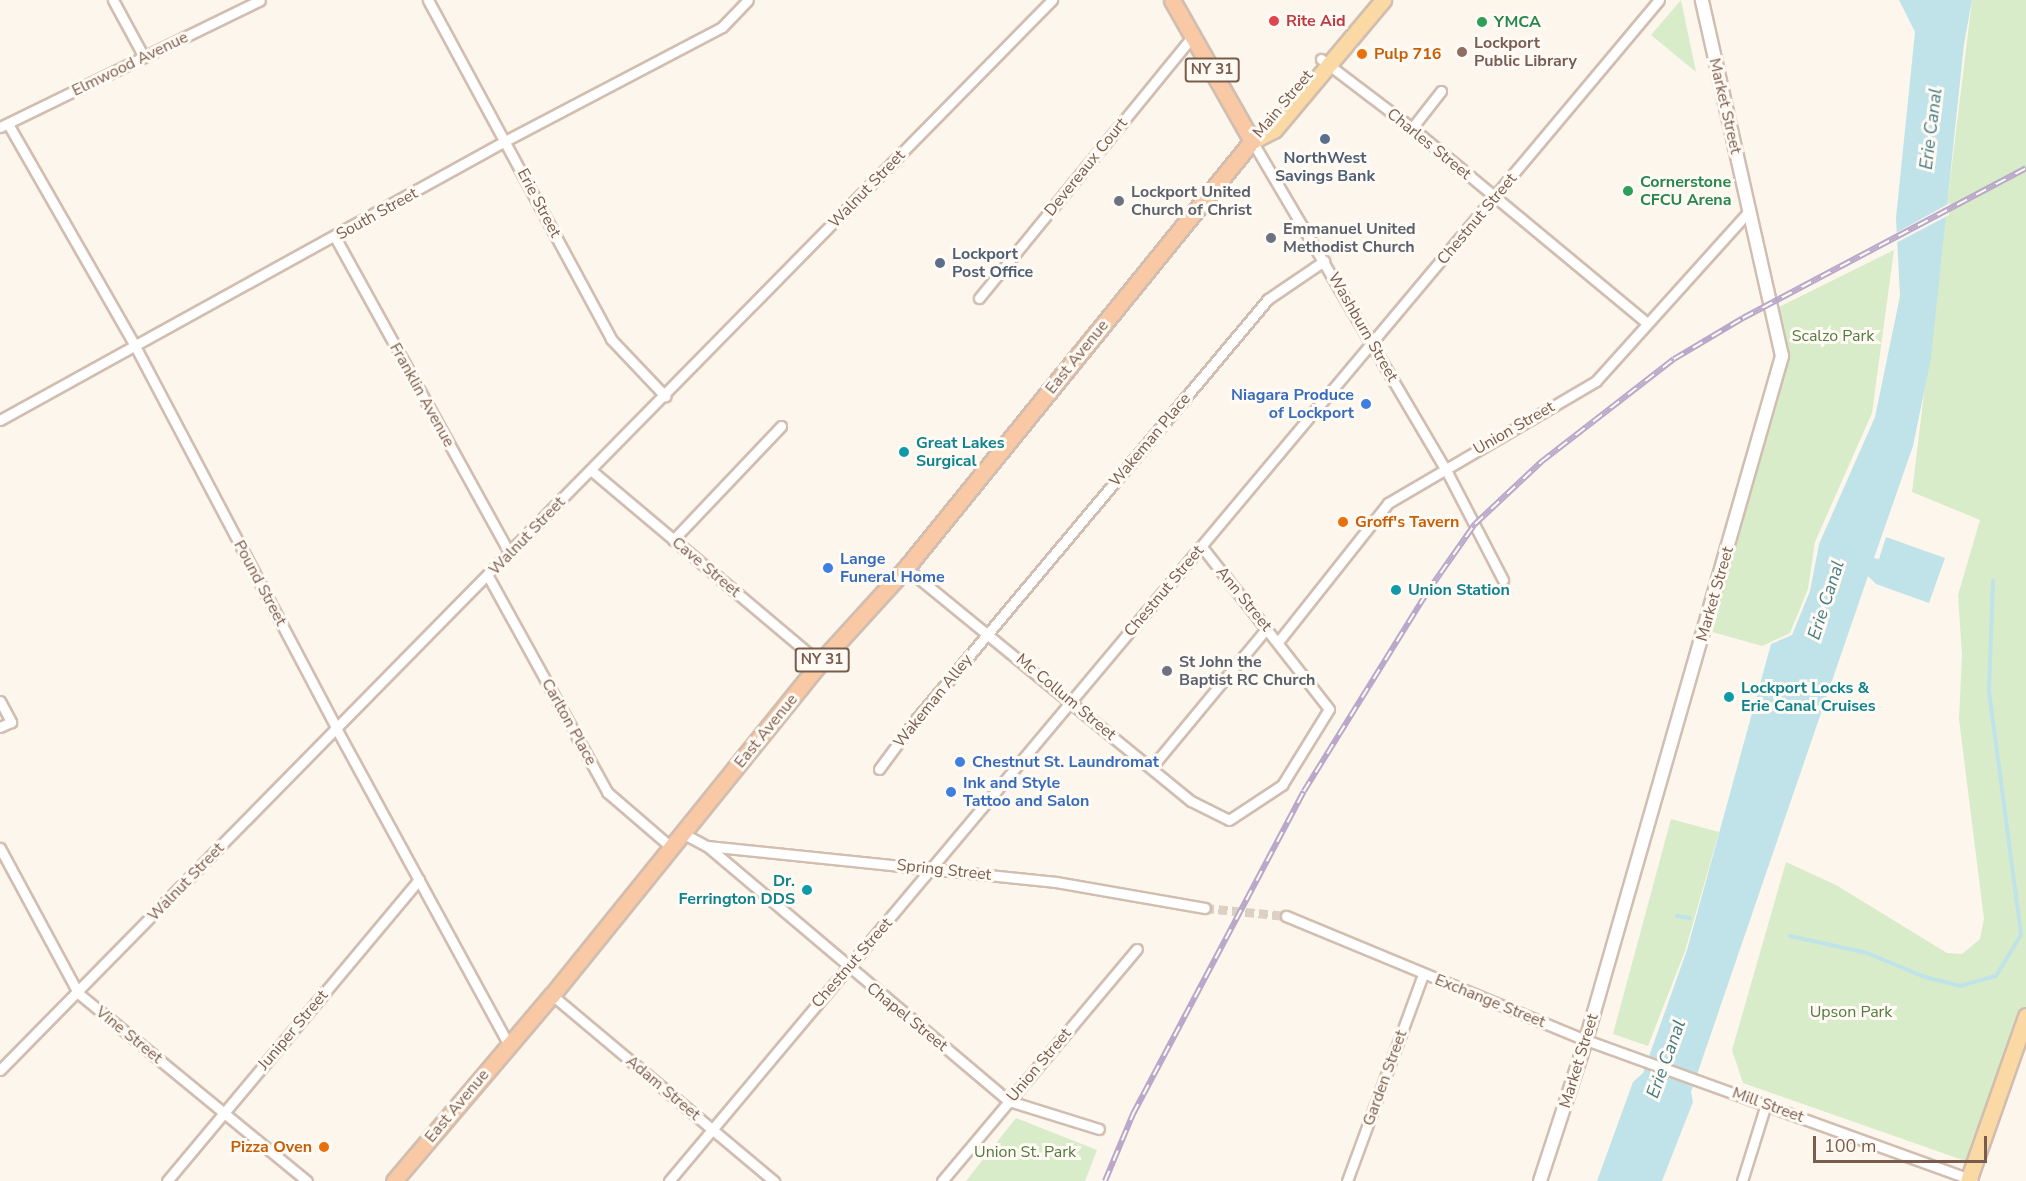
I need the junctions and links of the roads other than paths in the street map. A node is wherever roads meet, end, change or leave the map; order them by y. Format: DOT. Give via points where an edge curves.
graph roads {
  1 [pos="113,0"];
  2 [pos="261,0"];
  3 [pos="428,0"];
  4 [pos="748,0"];
  5 [pos="1052,0"];
  6 [pos="1172,0"];
  7 [pos="1371,0"];
  8 [pos="1383,0"];
  9 [pos="1659,0"];
  10 [pos="1702,0"];
  11 [pos="1193,36"];
  12 [pos="144,57"];
  13 [pos="1324,62"];
  14 [pos="1441,91"];
  15 [pos="4,125"];
  16 [pos="1412,128"];
  17 [pos="505,141"];
  18 [pos="1252,141"];
  19 [pos="1494,198"];
  20 [pos="1749,211"];
  21 [pos="335,237"];
  22 [pos="1324,261"];
  23 [pos="979,298"];
  24 [pos="1647,323"];
  25 [pos="1372,343"];
  26 [pos="135,346"];
  27 [pos="665,396"];
  28 [pos="0,420"];
  29 [pos="781,426"];
  30 [pos="1445,468"];
  31 [pos="592,471"];
  32 [pos="673,540"];
  33 [pos="1202,547"];
  34 [pos="509,552"];
  35 [pos="906,568"];
  36 [pos="488,576"];
  37 [pos="1503,579"];
  38 [pos="1267,628"];
  39 [pos="989,633"];
  40 [pos="1278,642"];
  41 [pos="820,663"];
  42 [pos="0,701"];
  43 [pos="1072,701"];
  44 [pos="0,727"];
  45 [pos="336,728"];
  46 [pos="1151,768"];
  47 [pos="879,770"];
  48 [pos="1229,820"];
  49 [pos="684,834"];
  50 [pos="707,846"];
  51 [pos="0,848"];
  52 [pos="672,848"];
  53 [pos="933,868"];
  54 [pos="418,880"];
  55 [pos="1205,908"];
  56 [pos="1287,916"];
  57 [pos="1137,949"];
  58 [pos="847,968"];
  59 [pos="1423,974"];
  60 [pos="78,993"];
  61 [pos="552,995"];
  62 [pos="2026,1016"];
  63 [pos="1586,1040"];
  64 [pos="509,1045"];
  65 [pos="0,1070"];
  66 [pos="1697,1079"];
  67 [pos="1009,1101"];
  68 [pos="1766,1104"];
  69 [pos="224,1113"];
  70 [pos="711,1128"];
  71 [pos="1099,1129"];
  72 [pos="1970,1180"];
  73 [pos="167,1181"];
  74 [pos="307,1181"];
  75 [pos="394,1181"];
  76 [pos="669,1181"];
  77 [pos="774,1181"];
  78 [pos="942,1181"];
  79 [pos="1347,1181"];
  80 [pos="1540,1181"];
  81 [pos="1742,1181"];
  1 -- 12 [label="street"];
  2 -- 12 [label="street, Elmwood Avenue"];
  3 -- 17 [label="street, Erie Street"];
  4 -- 17 [label="street, South Street" via="722,27"];
  5 -- 27 [label="street, Walnut Street"];
  6 -- 11 [label="highway, Washburn Street / NY 31"];
  7 -- 13 [label="main road, Main Street"];
  8 -- 13 [label="main road, Main Street"];
  9 -- 19 [label="street, Chestnut Street"];
  10 -- 20 [label="street, Market Street"];
  11 -- 18 [label="highway, Washburn Street / NY 31"];
  11 -- 23 [label="street, Devereaux Court"];
  12 -- 15 [label="street, Elmwood Avenue"];
  13 -- 16 [label="street, Charles Street"];
  13 -- 18 [label="main road, Main Street"];
  14 -- 16 [label="street"];
  15 -- 26 [label="street, Pound Street"];
  16 -- 19 [label="street, Charles Street"];
  17 -- 21 [label="street, South Street"];
  17 -- 27 [label="street, Erie Street" via="611,339"];
  18 -- 22 [label="street, Washburn Street"];
  18 -- 35 [label="highway, East Avenue / NY 31"];
  19 -- 24 [label="street, Charles Street"];
  19 -- 25 [label="street, Chestnut Street"];
  20 -- 24 [label="street, Union Street"];
  20 -- 63 [label="street, Market Street" via="1782,356"];
  21 -- 26 [label="street, South Street"];
  21 -- 34 [label="street, Franklin Avenue"];
  22 -- 25 [label="street, Washburn Street"];
  22 -- 39 [label="street, Wakeman Place" via="1268,299"];
  24 -- 30 [label="street, Union Street" via="1596,381"];
  25 -- 30 [label="street, Washburn Street"];
  25 -- 33 [label="street, Chestnut Street"];
  26 -- 28 [label="street, South Street"];
  26 -- 45 [label="street, Pound Street"];
  27 -- 31 [label="street, Walnut Street"];
  29 -- 32 [label="street"];
  30 -- 37 [label="street, Washburn Street"];
  30 -- 40 [label="street, Union Street" via="1388,502"];
  31 -- 32 [label="street, Cave Street"];
  31 -- 34 [label="street, Walnut Street"];
  32 -- 41 [label="street, Cave Street"];
  33 -- 38 [label="street, Ann Street"];
  33 -- 43 [label="street, Chestnut Street"];
  34 -- 36 [label="street, Walnut Street"];
  35 -- 39 [label="street, Mc Collum Street"];
  35 -- 41 [label="highway, East Avenue / NY 31"];
  36 -- 45 [label="street, Walnut Street"];
  36 -- 52 [label="street, Carlton Place" via="607,792"];
  38 -- 40 [label="street, Ann Street"];
  38 -- 46 [label="street"];
  39 -- 43 [label="street, Mc Collum Street"];
  39 -- 47 [label="street, Wakeman Alley"];
  40 -- 48 [label="street, Ann Street" via="1329,709 1282,785"];
  41 -- 49 [label="highway, East Avenue / NY 31"];
  42 -- 44 [label="street" via="11,722"];
  43 -- 46 [label="street, Mc Collum Street"];
  43 -- 53 [label="street, Chestnut Street"];
  45 -- 54 [label="street, Pound Street"];
  45 -- 60 [label="street, Walnut Street"];
  46 -- 48 [label="street, Mc Collum Street" via="1191,801"];
  49 -- 50 [label="street, Spring Street"];
  49 -- 52 [label="highway, East Avenue / NY 31"];
  50 -- 53 [label="street, Spring Street"];
  50 -- 58 [label="street, Chapel Street"];
  51 -- 60 [label="street, Vine Street"];
  52 -- 61 [label="highway, East Avenue / NY 31"];
  53 -- 55 [label="street, Spring Street" via="1056,882"];
  53 -- 58 [label="street, Chestnut Street"];
  54 -- 64 [label="street, Pound Street"];
  54 -- 69 [label="street, Juniper Street"];
  56 -- 59 [label="street, Exchange Street"];
  57 -- 67 [label="street, Union Street"];
  58 -- 67 [label="street, Chapel Street"];
  58 -- 70 [label="street, Chestnut Street"];
  59 -- 63 [label="street, Exchange Street"];
  59 -- 79 [label="street, Garden Street"];
  60 -- 65 [label="street, Walnut Street"];
  60 -- 69 [label="street, Vine Street"];
  61 -- 64 [label="highway, East Avenue / NY 31"];
  61 -- 70 [label="street, Adam Street"];
  62 -- 72 [label="main road"];
  63 -- 66 [label="street, Exchange Street"];
  63 -- 80 [label="street, Market Street"];
  64 -- 75 [label="highway, East Avenue / NY 31"];
  66 -- 68 [label="street, Mill Street"];
  67 -- 71 [label="street, Chapel Street"];
  67 -- 78 [label="street, Union Street"];
  68 -- 72 [label="street, Mill Street"];
  68 -- 81 [label="street"];
  69 -- 73 [label="street, Juniper Street"];
  69 -- 74 [label="street, Vine Street"];
  70 -- 76 [label="street, Chestnut Street"];
  70 -- 77 [label="street, Adam Street"];
}
